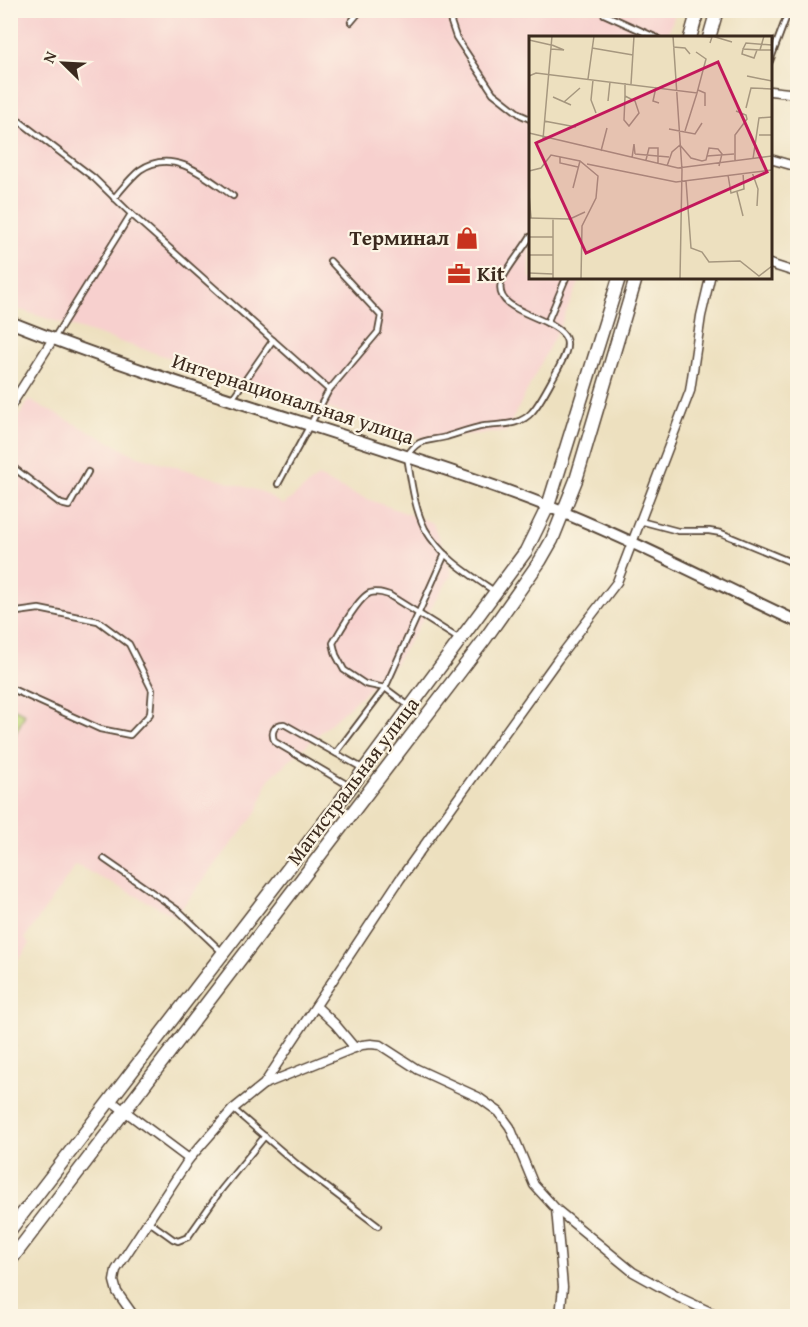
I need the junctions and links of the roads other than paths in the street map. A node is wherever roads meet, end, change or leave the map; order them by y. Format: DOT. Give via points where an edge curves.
graph roads {
  1 [pos="362,10"];
  2 [pos="447,10"];
  3 [pos="601,10"];
  4 [pos="698,10"];
  5 [pos="717,10"];
  6 [pos="789,10"];
  7 [pos="351,22"];
  8 [pos="646,35"];
  9 [pos="691,36"];
  10 [pos="710,36"];
  11 [pos="772,58"];
  12 [pos="772,92"];
  13 [pos="798,94"];
  14 [pos="10,114"];
  15 [pos="529,118"];
  16 [pos="772,159"];
  17 [pos="798,167"];
  18 [pos="233,196"];
  19 [pos="114,198"];
  20 [pos="131,214"];
  21 [pos="529,240"];
  22 [pos="330,261"];
  23 [pos="772,264"];
  24 [pos="798,273"];
  25 [pos="566,279"];
  26 [pos="619,279"];
  27 [pos="636,279"];
  28 [pos="710,279"];
  29 [pos="10,322"];
  30 [pos="547,323"];
  31 [pos="53,339"];
  32 [pos="273,340"];
  33 [pos="329,390"];
  34 [pos="231,400"];
  35 [pos="10,406"];
  36 [pos="311,424"];
  37 [pos="407,456"];
  38 [pos="10,465"];
  39 [pos="88,472"];
  40 [pos="278,484"];
  41 [pos="548,506"];
  42 [pos="564,512"];
  43 [pos="640,520"];
  44 [pos="631,544"];
  45 [pos="445,554"];
  46 [pos="798,565"];
  47 [pos="496,593"];
  48 [pos="10,614"];
  49 [pos="418,614"];
  50 [pos="798,622"];
  51 [pos="461,641"];
  52 [pos="10,688"];
  53 [pos="385,688"];
  54 [pos="411,707"];
  55 [pos="336,753"];
  56 [pos="364,769"];
  57 [pos="351,787"];
  58 [pos="104,859"];
  59 [pos="223,953"];
  60 [pos="316,1006"];
  61 [pos="355,1048"];
  62 [pos="264,1084"];
  63 [pos="110,1100"];
  64 [pos="233,1109"];
  65 [pos="125,1110"];
  66 [pos="265,1136"];
  67 [pos="189,1159"];
  68 [pos="556,1209"];
  69 [pos="148,1221"];
  70 [pos="378,1227"];
  71 [pos="10,1230"];
  72 [pos="10,1260"];
  73 [pos="134,1317"];
  74 [pos="560,1317"];
  75 [pos="719,1317"];
  1 -- 7 [label="lane"];
  2 -- 15 [label="lane" via="456,37 493,93"];
  3 -- 8 [label="lane"];
  4 -- 9 [label="main road"];
  5 -- 10 [label="main road"];
  6 -- 11 [label="lane"];
  12 -- 13 [label="street"];
  14 -- 19 [label="lane"];
  16 -- 17 [label="street"];
  18 -- 19 [label="lane" via="193,168 157,161 139,171"];
  19 -- 20 [label="lane"];
  20 -- 31 [label="lane"];
  20 -- 32 [label="lane"];
  21 -- 30 [label="lane" via="501,282 500,291 510,305"];
  22 -- 33 [label="lane" via="381,316 378,332"];
  23 -- 24 [label="street"];
  25 -- 30 [label="lane"];
  26 -- 41 [label="main road, Магистральная улица"];
  27 -- 42 [label="main road, Магистральная улица"];
  28 -- 43 [label="street" via="690,391"];
  29 -- 31 [label="street, Интернациональная улица"];
  30 -- 37 [label="lane" via="559,330 567,348 532,413 514,423 426,439"];
  31 -- 34 [label="street, Интернациональная улица"];
  31 -- 35 [label="street"];
  32 -- 33 [label="lane"];
  32 -- 34 [label="lane"];
  33 -- 36 [label="lane"];
  34 -- 36 [label="street, Интернациональная улица"];
  36 -- 37 [label="street, Интернациональная улица"];
  36 -- 40 [label="lane"];
  37 -- 41 [label="street, Интернациональная улица"];
  37 -- 45 [label="lane" via="425,528"];
  38 -- 39 [label="lane" via="69,506"];
  41 -- 42 [label="street, Интернациональная улица"];
  41 -- 47 [label="main road, Магистральная улица" via="526,551"];
  42 -- 44 [label="street, Интернациональная улица"];
  42 -- 65 [label="main road, Магистральная улица" via="540,561 485,639"];
  43 -- 44 [label="street"];
  43 -- 46 [label="lane" via="678,531 721,533"];
  44 -- 50 [label="street, Интернациональная улица"];
  44 -- 60 [label="street" via="617,582 400,879"];
  45 -- 47 [label="lane"];
  45 -- 49 [label="lane"];
  47 -- 51 [label="main road, Магистральная улица"];
  48 -- 52 [label="lane" via="39,609 98,621 129,644 153,690 150,714 130,735 100,729"];
  49 -- 51 [label="lane"];
  49 -- 53 [label="lane"];
  49 -- 53 [label="lane" via="389,595 370,593 333,643 344,670 365,684"];
  51 -- 54 [label="main road, Магистральная улица"];
  53 -- 54 [label="lane"];
  53 -- 55 [label="lane"];
  54 -- 56 [label="main road, Магистральная улица"];
  55 -- 56 [label="lane"];
  55 -- 57 [label="lane" via="284,724 276,726 272,733 275,742"];
  56 -- 57 [label="main road, Магистральная улица"];
  57 -- 59 [label="main road, Магистральная улица"];
  58 -- 59 [label="lane" via="179,911"];
  59 -- 63 [label="main road, Магистральная улица"];
  60 -- 61 [label="street"];
  60 -- 62 [label="street"];
  61 -- 62 [label="street"];
  61 -- 68 [label="street" via="380,1045 499,1112 510,1127 534,1185"];
  62 -- 64 [label="street"];
  63 -- 65 [label="street"];
  63 -- 71 [label="main road, Магистральная улица"];
  64 -- 66 [label="lane"];
  64 -- 67 [label="street"];
  65 -- 67 [label="street"];
  65 -- 72 [label="main road, Магистральная улица"];
  66 -- 69 [label="lane" via="188,1237 173,1239"];
  66 -- 70 [label="lane"];
  67 -- 69 [label="street"];
  68 -- 74 [label="street" via="563,1287"];
  68 -- 75 [label="street" via="633,1272"];
  69 -- 73 [label="street" via="116,1270 114,1281"];
}
